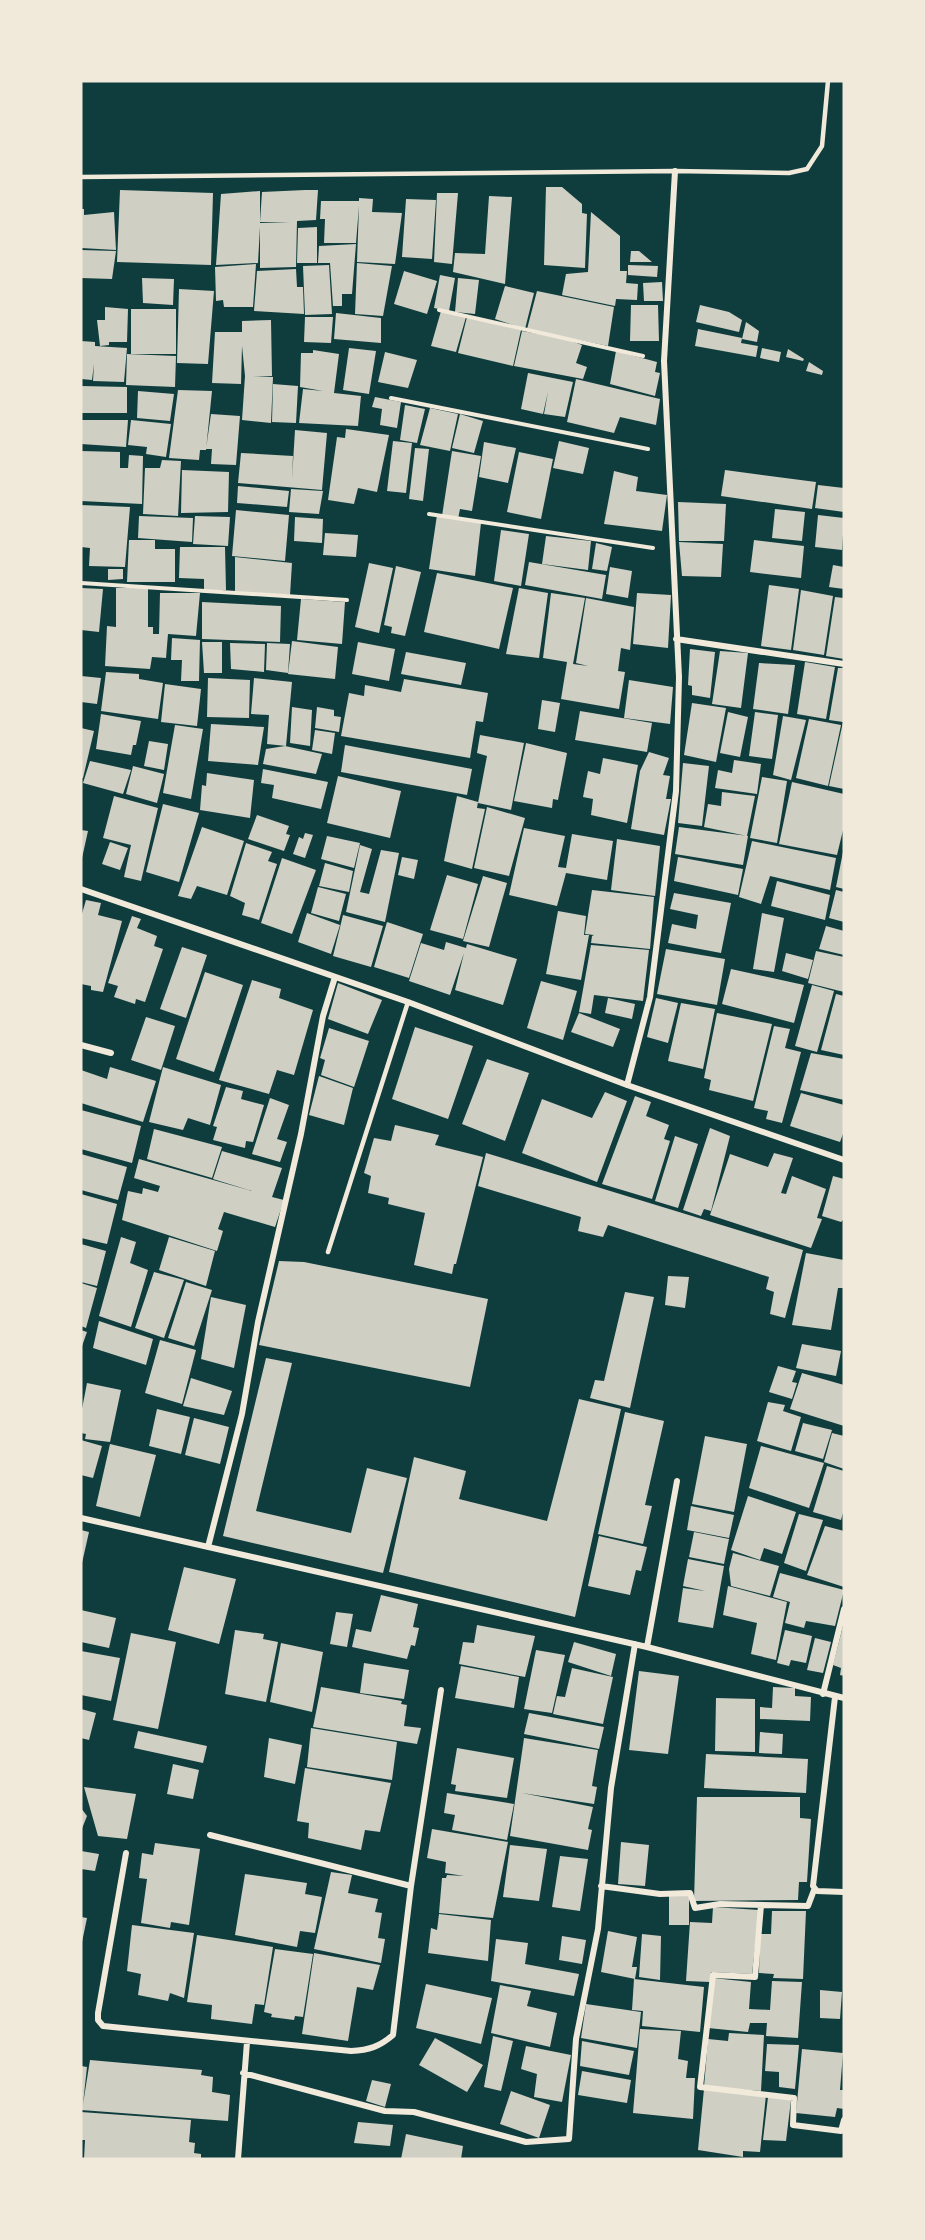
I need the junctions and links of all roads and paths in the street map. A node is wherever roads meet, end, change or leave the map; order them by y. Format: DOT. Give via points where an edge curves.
graph roads {
  1 [pos="828,81"];
  2 [pos="675,171"];
  3 [pos="81,177"];
  4 [pos="439,309"];
  5 [pos="664,361"];
  6 [pos="391,398"];
  7 [pos="666,452"];
  8 [pos="429,514"];
  9 [pos="674,551"];
  10 [pos="81,583"];
  11 [pos="346,600"];
  12 [pos="676,639"];
  13 [pos="844,664"];
  14 [pos="81,889"];
  15 [pos="335,976"];
  16 [pos="408,1002"];
  17 [pos="81,1045"];
  18 [pos="111,1053"];
  19 [pos="627,1085"];
  20 [pos="844,1160"];
  21 [pos="328,1252"];
  22 [pos="677,1481"];
  23 [pos="81,1518"];
  24 [pos="208,1547"];
  25 [pos="844,1610"];
  26 [pos="635,1644"];
  27 [pos="647,1647"];
  28 [pos="441,1690"];
  29 [pos="823,1694"];
  30 [pos="835,1697"];
  31 [pos="844,1698"];
  32 [pos="210,1835"];
  33 [pos="126,1853"];
  34 [pos="411,1886"];
  35 [pos="601,1886"];
  36 [pos="814,1890"];
  37 [pos="844,1892"];
  38 [pos="761,1905"];
  39 [pos="247,2042"];
  40 [pos="243,2073"];
  41 [pos="844,2120"];
  42 [pos="238,2159"];
  1 -- 2 [label="lane" via="822,146 807,169 789,173"];
  2 -- 3 [label="lane"];
  2 -- 5 [label="street"];
  4 -- 5 [label="path"];
  5 -- 7 [label="street"];
  6 -- 7 [label="path"];
  7 -- 9 [label="street"];
  8 -- 9 [label="path"];
  9 -- 12 [label="street"];
  10 -- 11 [label="path"];
  12 -- 13 [label="street"];
  12 -- 19 [label="street" via="676,791 650,997"];
  14 -- 15 [label="street"];
  15 -- 16 [label="street"];
  15 -- 24 [label="street" via="323,1016 258,1322 243,1414"];
  16 -- 19 [label="street"];
  16 -- 21 [label="lane"];
  17 -- 18 [label="street"];
  19 -- 20 [label="street"];
  22 -- 27 [label="street"];
  23 -- 24 [label="street"];
  24 -- 26 [label="street"];
  25 -- 29 [label="street"];
  26 -- 27 [label="street"];
  26 -- 35 [label="street" via="611,1788"];
  27 -- 29 [label="street"];
  28 -- 34 [label="street"];
  29 -- 30 [label="street"];
  30 -- 31 [label="street"];
  30 -- 36 [label="street"];
  32 -- 34 [label="street"];
  33 -- 39 [label="street" via="98,2020 111,2029"];
  34 -- 39 [label="street" via="393,2035 381,2046 351,2051"];
  35 -- 38 [label="street" via="660,1894 690,1893 695,1908"];
  35 -- 40 [label="street" via="598,1929 576,2038 569,2139 526,2142 414,2112 385,2111"];
  36 -- 37 [label="street"];
  36 -- 38 [label="street" via="808,1906"];
  38 -- 41 [label="street" via="754,1977 712,1975 700,2087 794,2097 793,2125 841,2131"];
  39 -- 40 [label="street"];
  40 -- 42 [label="street"];
}
